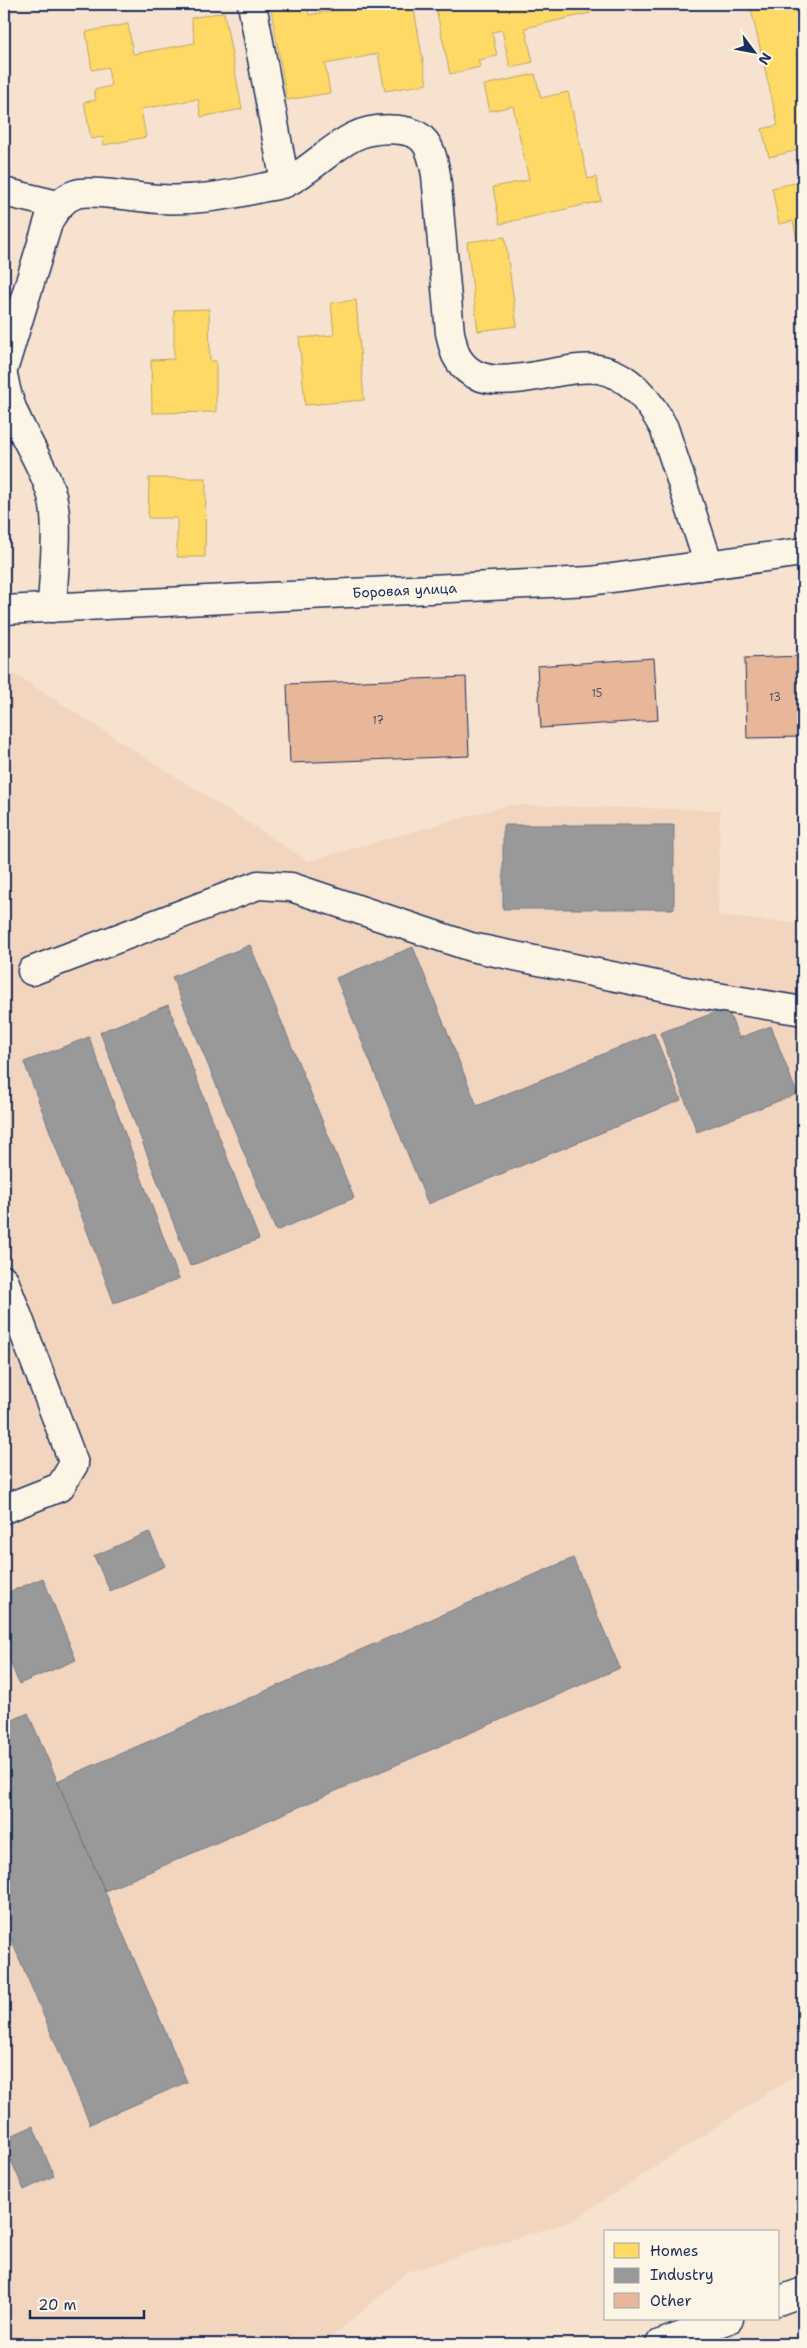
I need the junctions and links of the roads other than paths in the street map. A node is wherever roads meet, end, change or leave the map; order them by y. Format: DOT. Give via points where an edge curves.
graph roads {
  1 [pos="252,4"];
  2 [pos="285,183"];
  3 [pos="4,192"];
  4 [pos="58,205"];
  5 [pos="4,367"];
  6 [pos="4,379"];
  7 [pos="803,552"];
  8 [pos="708,565"];
  9 [pos="52,608"];
  10 [pos="4,610"];
  11 [pos="32,971"];
  12 [pos="803,1011"];
  13 [pos="4,1280"];
  14 [pos="4,1509"];
  15 [pos="803,2292"];
  16 [pos="780,2300"];
  17 [pos="725,2320"];
  18 [pos="660,2344"];
  1 -- 2 [label="street"];
  2 -- 4 [label="street" via="204,199 161,199 91,192 75,194"];
  2 -- 8 [label="street" via="353,137 392,130 411,133 425,141 436,175 450,333 457,355 473,374 492,380 511,380 569,368 599,369 638,391 653,407 664,428"];
  3 -- 4 [label="street"];
  4 -- 5 [label="street" via="48,220"];
  6 -- 9 [label="street" via="11,406 52,496 55,517"];
  7 -- 8 [label="street, Боровая улица"];
  8 -- 9 [label="street, Боровая улица" via="590,581"];
  9 -- 10 [label="street, Боровая улица"];
  11 -- 12 [label="street" via="258,885 291,887 471,947 700,994"];
  13 -- 14 [label="street" via="74,1464 60,1487"];
  15 -- 16 [label="street"];
  17 -- 18 [label="street"];
}
